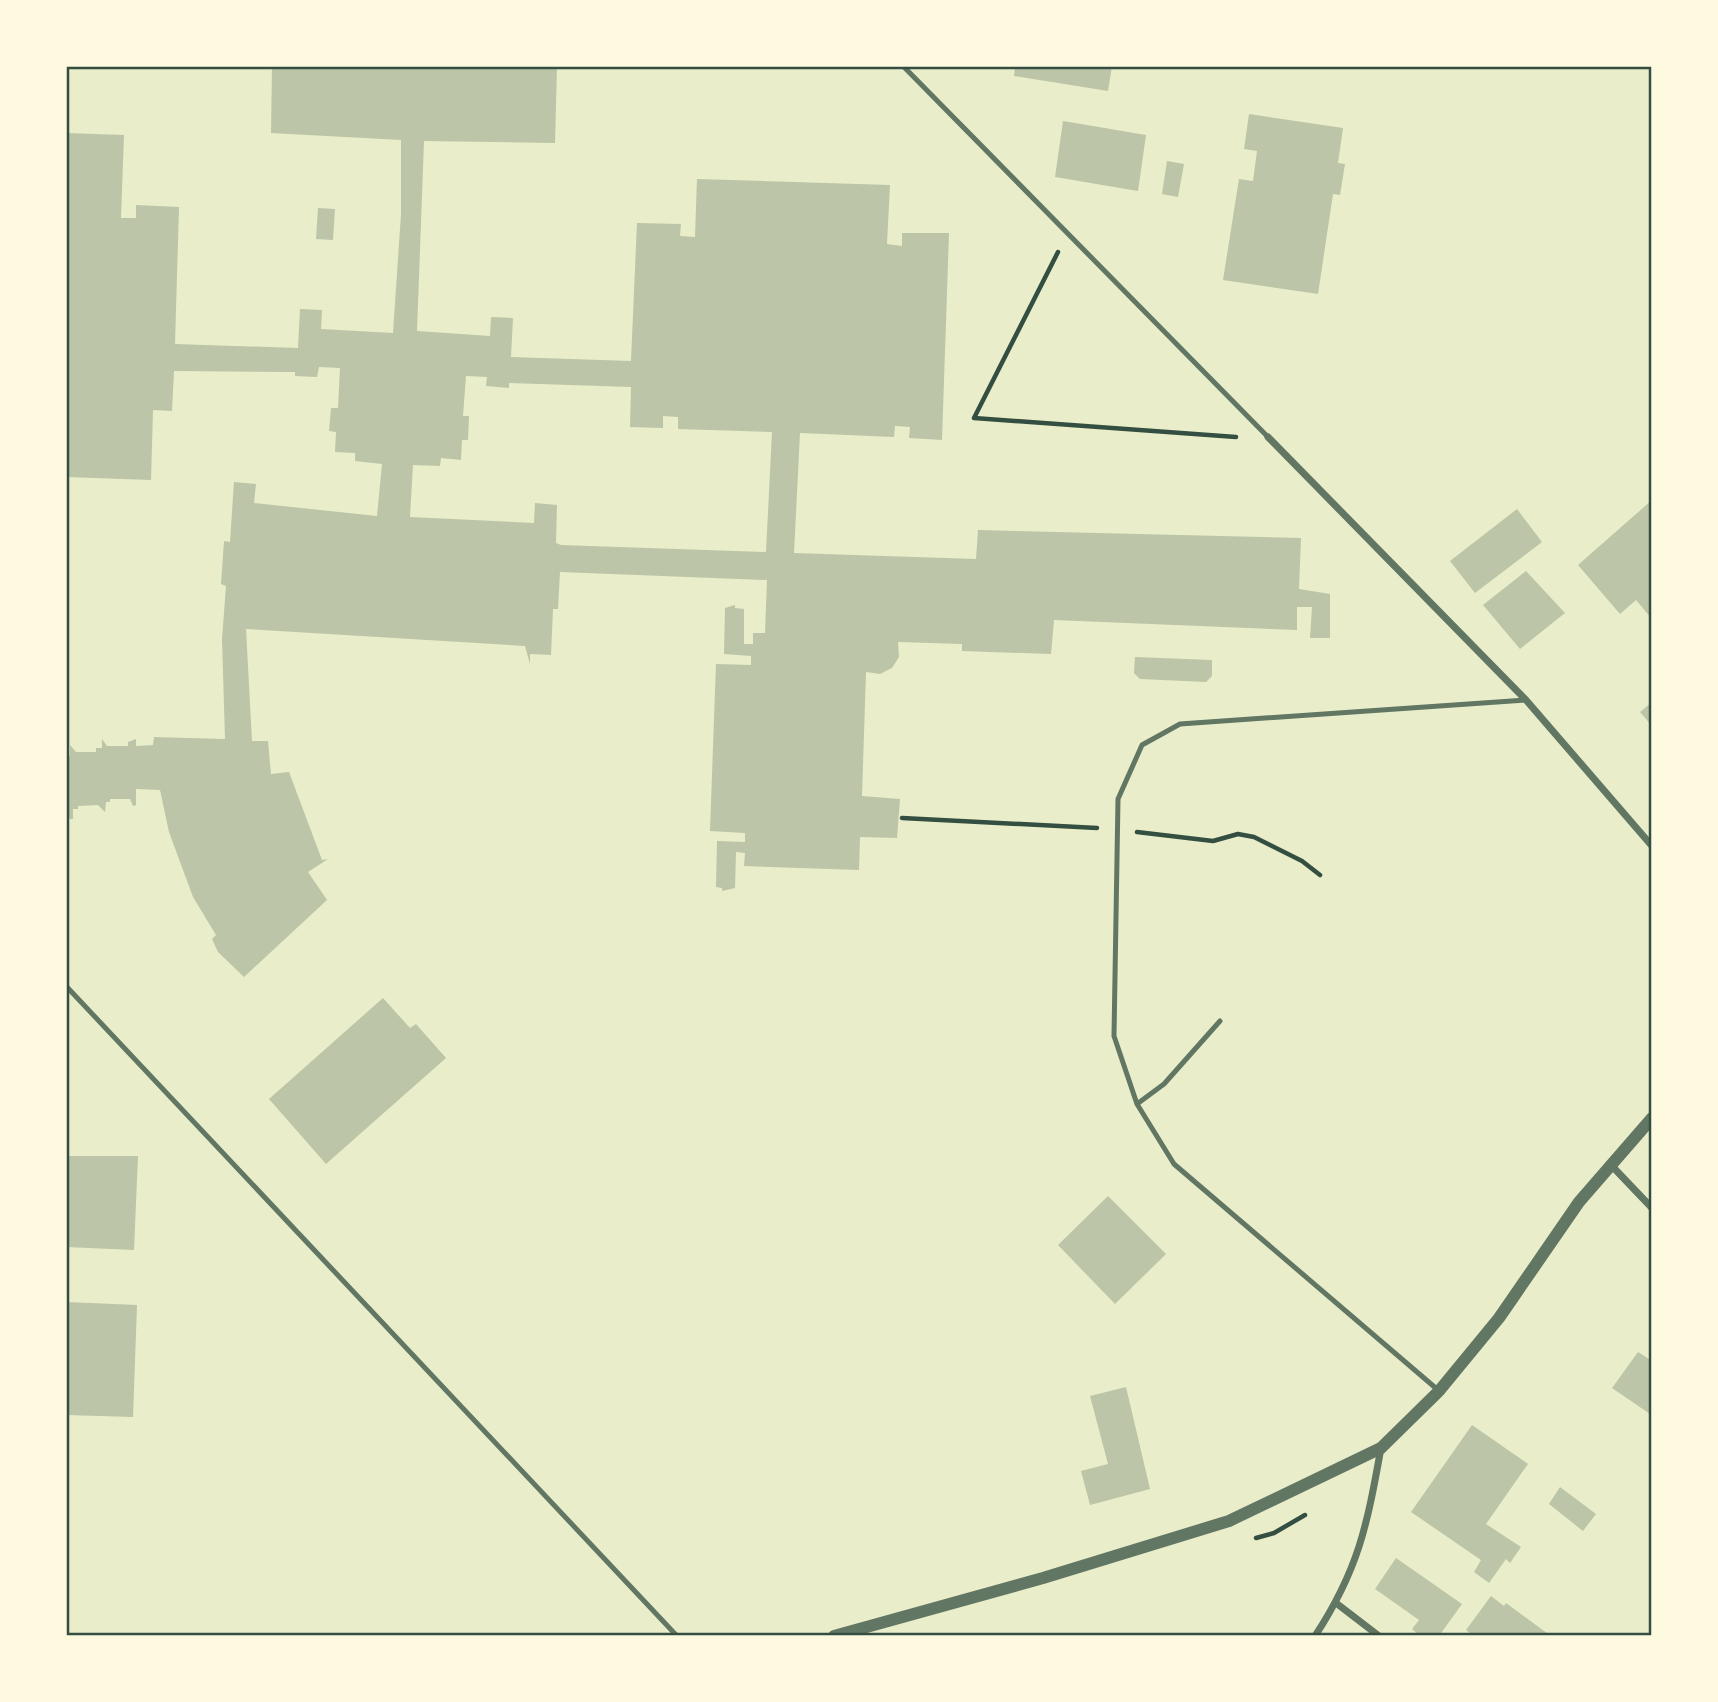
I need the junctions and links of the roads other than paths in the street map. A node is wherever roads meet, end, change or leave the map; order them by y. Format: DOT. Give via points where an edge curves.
graph roads {
  1 [pos="903,66"];
  2 [pos="1268,437"];
  3 [pos="1526,700"];
  4 [pos="1651,846"];
  5 [pos="66,986"];
  6 [pos="1220,1021"];
  7 [pos="1137,1104"];
  8 [pos="1651,1118"];
  9 [pos="1611,1165"];
  10 [pos="1651,1208"];
  11 [pos="1439,1391"];
  12 [pos="1381,1448"];
  13 [pos="1336,1603"];
  14 [pos="677,1636"];
  15 [pos="834,1636"];
  16 [pos="1315,1636"];
  17 [pos="1379,1636"];
  1 -- 2 [label="lane"];
  2 -- 3 [label="street"];
  3 -- 4 [label="street"];
  3 -- 7 [label="lane" via="1181,724 1142,745 1118,799 1114,1023 1114,1036"];
  5 -- 14 [label="lane"];
  6 -- 7 [label="lane" via="1164,1084"];
  7 -- 11 [label="lane" via="1174,1164"];
  8 -- 9 [label="street"];
  9 -- 10 [label="street"];
  9 -- 11 [label="street" via="1579,1202 1499,1318"];
  11 -- 12 [label="street"];
  12 -- 13 [label="street" via="1365,1534"];
  12 -- 15 [label="street" via="1229,1521"];
  13 -- 16 [label="street"];
  13 -- 17 [label="street"];
}
